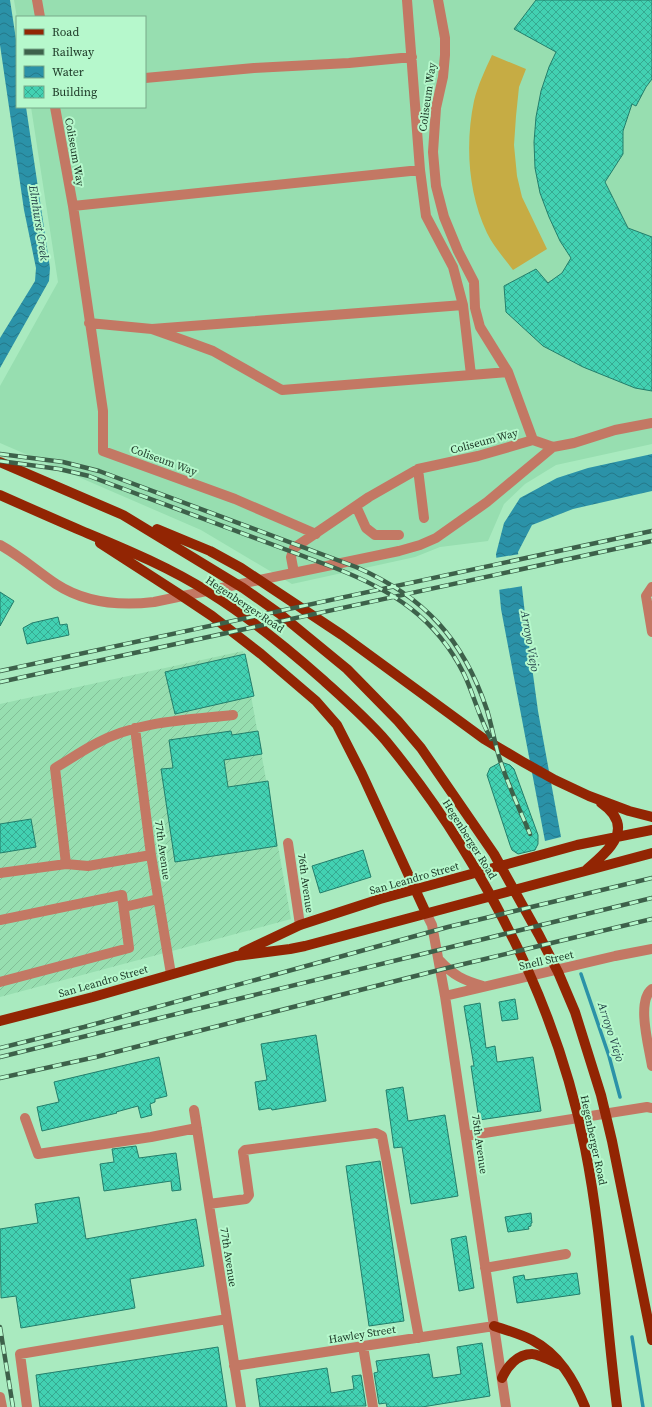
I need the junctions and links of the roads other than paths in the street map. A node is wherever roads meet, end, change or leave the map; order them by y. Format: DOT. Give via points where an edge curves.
graph roads {
  1 [pos="37,0"];
  2 [pos="408,0"];
  3 [pos="438,0"];
  4 [pos="40,16"];
  5 [pos="412,57"];
  6 [pos="146,78"];
  7 [pos="55,108"];
  8 [pos="420,170"];
  9 [pos="73,206"];
  10 [pos="463,305"];
  11 [pos="89,323"];
  12 [pos="152,329"];
  13 [pos="508,372"];
  14 [pos="471,375"];
  15 [pos="652,423"];
  16 [pos="533,440"];
  17 [pos="553,447"];
  18 [pos="0,462"];
  19 [pos="418,469"];
  20 [pos="0,495"];
  21 [pos="356,506"];
  22 [pos="123,515"];
  23 [pos="424,518"];
  24 [pos="82,531"];
  25 [pos="316,534"];
  26 [pos="399,535"];
  27 [pos="0,545"];
  28 [pos="294,573"];
  29 [pos="652,587"];
  30 [pos="650,610"];
  31 [pos="652,632"];
  32 [pos="232,715"];
  33 [pos="135,728"];
  34 [pos="589,796"];
  35 [pos="652,817"];
  36 [pos="652,830"];
  37 [pos="617,836"];
  38 [pos="288,844"];
  39 [pos="652,853"];
  40 [pos="151,855"];
  41 [pos="66,864"];
  42 [pos="585,871"];
  43 [pos="0,873"];
  44 [pos="414,889"];
  45 [pos="158,899"];
  46 [pos="124,907"];
  47 [pos="426,913"];
  48 [pos="0,920"];
  49 [pos="300,925"];
  50 [pos="652,949"];
  51 [pos="236,956"];
  52 [pos="439,960"];
  53 [pos="171,974"];
  54 [pos="0,982"];
  55 [pos="484,987"];
  56 [pos="652,989"];
  57 [pos="445,996"];
  58 [pos="0,1019"];
  59 [pos="652,1066"];
  60 [pos="652,1108"];
  61 [pos="194,1110"];
  62 [pos="24,1118"];
  63 [pos="196,1128"];
  64 [pos="466,1136"];
  65 [pos="209,1204"];
  66 [pos="566,1254"];
  67 [pos="485,1268"];
  68 [pos="227,1319"];
  69 [pos="494,1326"];
  70 [pos="420,1338"];
  71 [pos="652,1340"];
  72 [pos="363,1346"];
  73 [pos="234,1366"];
  74 [pos="564,1366"];
  75 [pos="502,1378"];
  76 [pos="0,1397"];
  77 [pos="2,1407"];
  78 [pos="27,1407"];
  79 [pos="241,1407"];
  80 [pos="373,1407"];
  81 [pos="506,1407"];
  82 [pos="585,1407"];
  83 [pos="617,1407"];
  1 -- 4 [label="street"];
  2 -- 5 [label="street"];
  3 -- 13 [label="street, Coliseum Way" via="445,38 445,55 436,108 433,152 436,186 444,217 474,282 475,308 480,327"];
  5 -- 6 [label="street"];
  5 -- 8 [label="street"];
  7 -- 9 [label="street, Coliseum Way"];
  8 -- 9 [label="street"];
  8 -- 10 [label="street" via="426,216 453,267"];
  9 -- 11 [label="street, Coliseum Way"];
  10 -- 12 [label="street"];
  10 -- 14 [label="street"];
  11 -- 12 [label="street"];
  11 -- 25 [label="street, Coliseum Way" via="103,411 103,451 235,499"];
  12 -- 14 [label="street" via="213,351 282,390"];
  13 -- 14 [label="street"];
  13 -- 16 [label="street, Coliseum Way"];
  15 -- 17 [label="street"];
  16 -- 17 [label="street, Coliseum Way"];
  16 -- 19 [label="street, Coliseum Way" via="478,456"];
  17 -- 28 [label="street" via="487,502 436,538 399,551"];
  18 -- 22 [label="main road, Hegenberger Road"];
  19 -- 21 [label="street, Coliseum Way"];
  19 -- 23 [label="street"];
  20 -- 24 [label="main road, Hegenberger Road"];
  21 -- 25 [label="street, Coliseum Way"];
  21 -- 26 [label="street" via="366,528 375,535"];
  22 -- 34 [label="main road" via="210,551 241,568 342,635 484,739 555,780"];
  22 -- 71 [label="main road, Hegenberger Road" via="243,588 316,642 347,669 421,748 494,854 558,972 575,1012 599,1088 612,1141"];
  24 -- 44 [label="main road, 75th Avenue" via="207,612 316,701 337,725"];
  24 -- 83 [label="main road, Hegenberger Road" via="164,567 209,592 286,648 384,738 426,792 469,858 518,948 549,1019 563,1059 585,1146 592,1186"];
  25 -- 28 [label="street" via="294,548 291,558"];
  27 -- 28 [label="street" via="14,552 57,585 87,598 114,604 154,602"];
  29 -- 30 [label="street" via="646,596"];
  30 -- 31 [label="street"];
  32 -- 33 [label="street"];
  33 -- 40 [label="street, 77th Avenue"];
  33 -- 41 [label="street" via="98,742 55,768"];
  34 -- 35 [label="main road" via="618,808"];
  34 -- 37 [label="main road" via="614,816"];
  36 -- 37 [label="main road, San Leandro Street"];
  37 -- 42 [label="main road" via="614,843"];
  37 -- 44 [label="main road, San Leandro Street"];
  38 -- 49 [label="street, 76th Avenue"];
  39 -- 42 [label="main road, San Leandro Street"];
  40 -- 41 [label="street" via="88,866"];
  40 -- 45 [label="street, 77th Avenue"];
  41 -- 43 [label="street"];
  42 -- 47 [label="main road, San Leandro Street"];
  44 -- 47 [label="main road, 75th Avenue"];
  44 -- 49 [label="main road, San Leandro Street"];
  45 -- 46 [label="street"];
  45 -- 53 [label="street, 77th Avenue"];
  46 -- 48 [label="street" via="122,895"];
  46 -- 54 [label="street" via="129,948"];
  47 -- 51 [label="main road, San Leandro Street" via="305,946"];
  47 -- 52 [label="street, 75th Avenue" via="432,925"];
  49 -- 51 [label="main road, San Leandro Street"];
  50 -- 55 [label="street, Snell Street"];
  51 -- 53 [label="main road, San Leandro Street"];
  52 -- 55 [label="street" via="464,980"];
  52 -- 57 [label="street, 75th Avenue"];
  53 -- 58 [label="main road, San Leandro Street" via="93,997"];
  55 -- 57 [label="street, Snell Street"];
  56 -- 59 [label="street" via="648,991 644,1000"];
  57 -- 64 [label="street, 75th Avenue"];
  60 -- 64 [label="street"];
  61 -- 63 [label="street, 77th Avenue"];
  62 -- 63 [label="street" via="38,1154"];
  63 -- 65 [label="street, 77th Avenue"];
  64 -- 67 [label="street, 75th Avenue"];
  65 -- 68 [label="street, 77th Avenue"];
  65 -- 70 [label="street" via="246,1199 249,1195 243,1152 245,1150 376,1133 382,1136"];
  66 -- 67 [label="street"];
  67 -- 69 [label="street, 75th Avenue"];
  68 -- 73 [label="street, 77th Avenue"];
  68 -- 78 [label="street" via="20,1354"];
  69 -- 70 [label="street, Hawley Street"];
  69 -- 74 [label="main road" via="532,1340 549,1351"];
  69 -- 75 [label="street, 75th Avenue"];
  70 -- 72 [label="street, Hawley Street"];
  72 -- 73 [label="street, Hawley Street"];
  72 -- 80 [label="street"];
  73 -- 79 [label="street, 77th Avenue"];
  74 -- 75 [label="main road" via="532,1354 522,1356 513,1362"];
  74 -- 82 [label="main road"];
  75 -- 81 [label="street, 75th Avenue"];
  76 -- 77 [label="street"];
}
